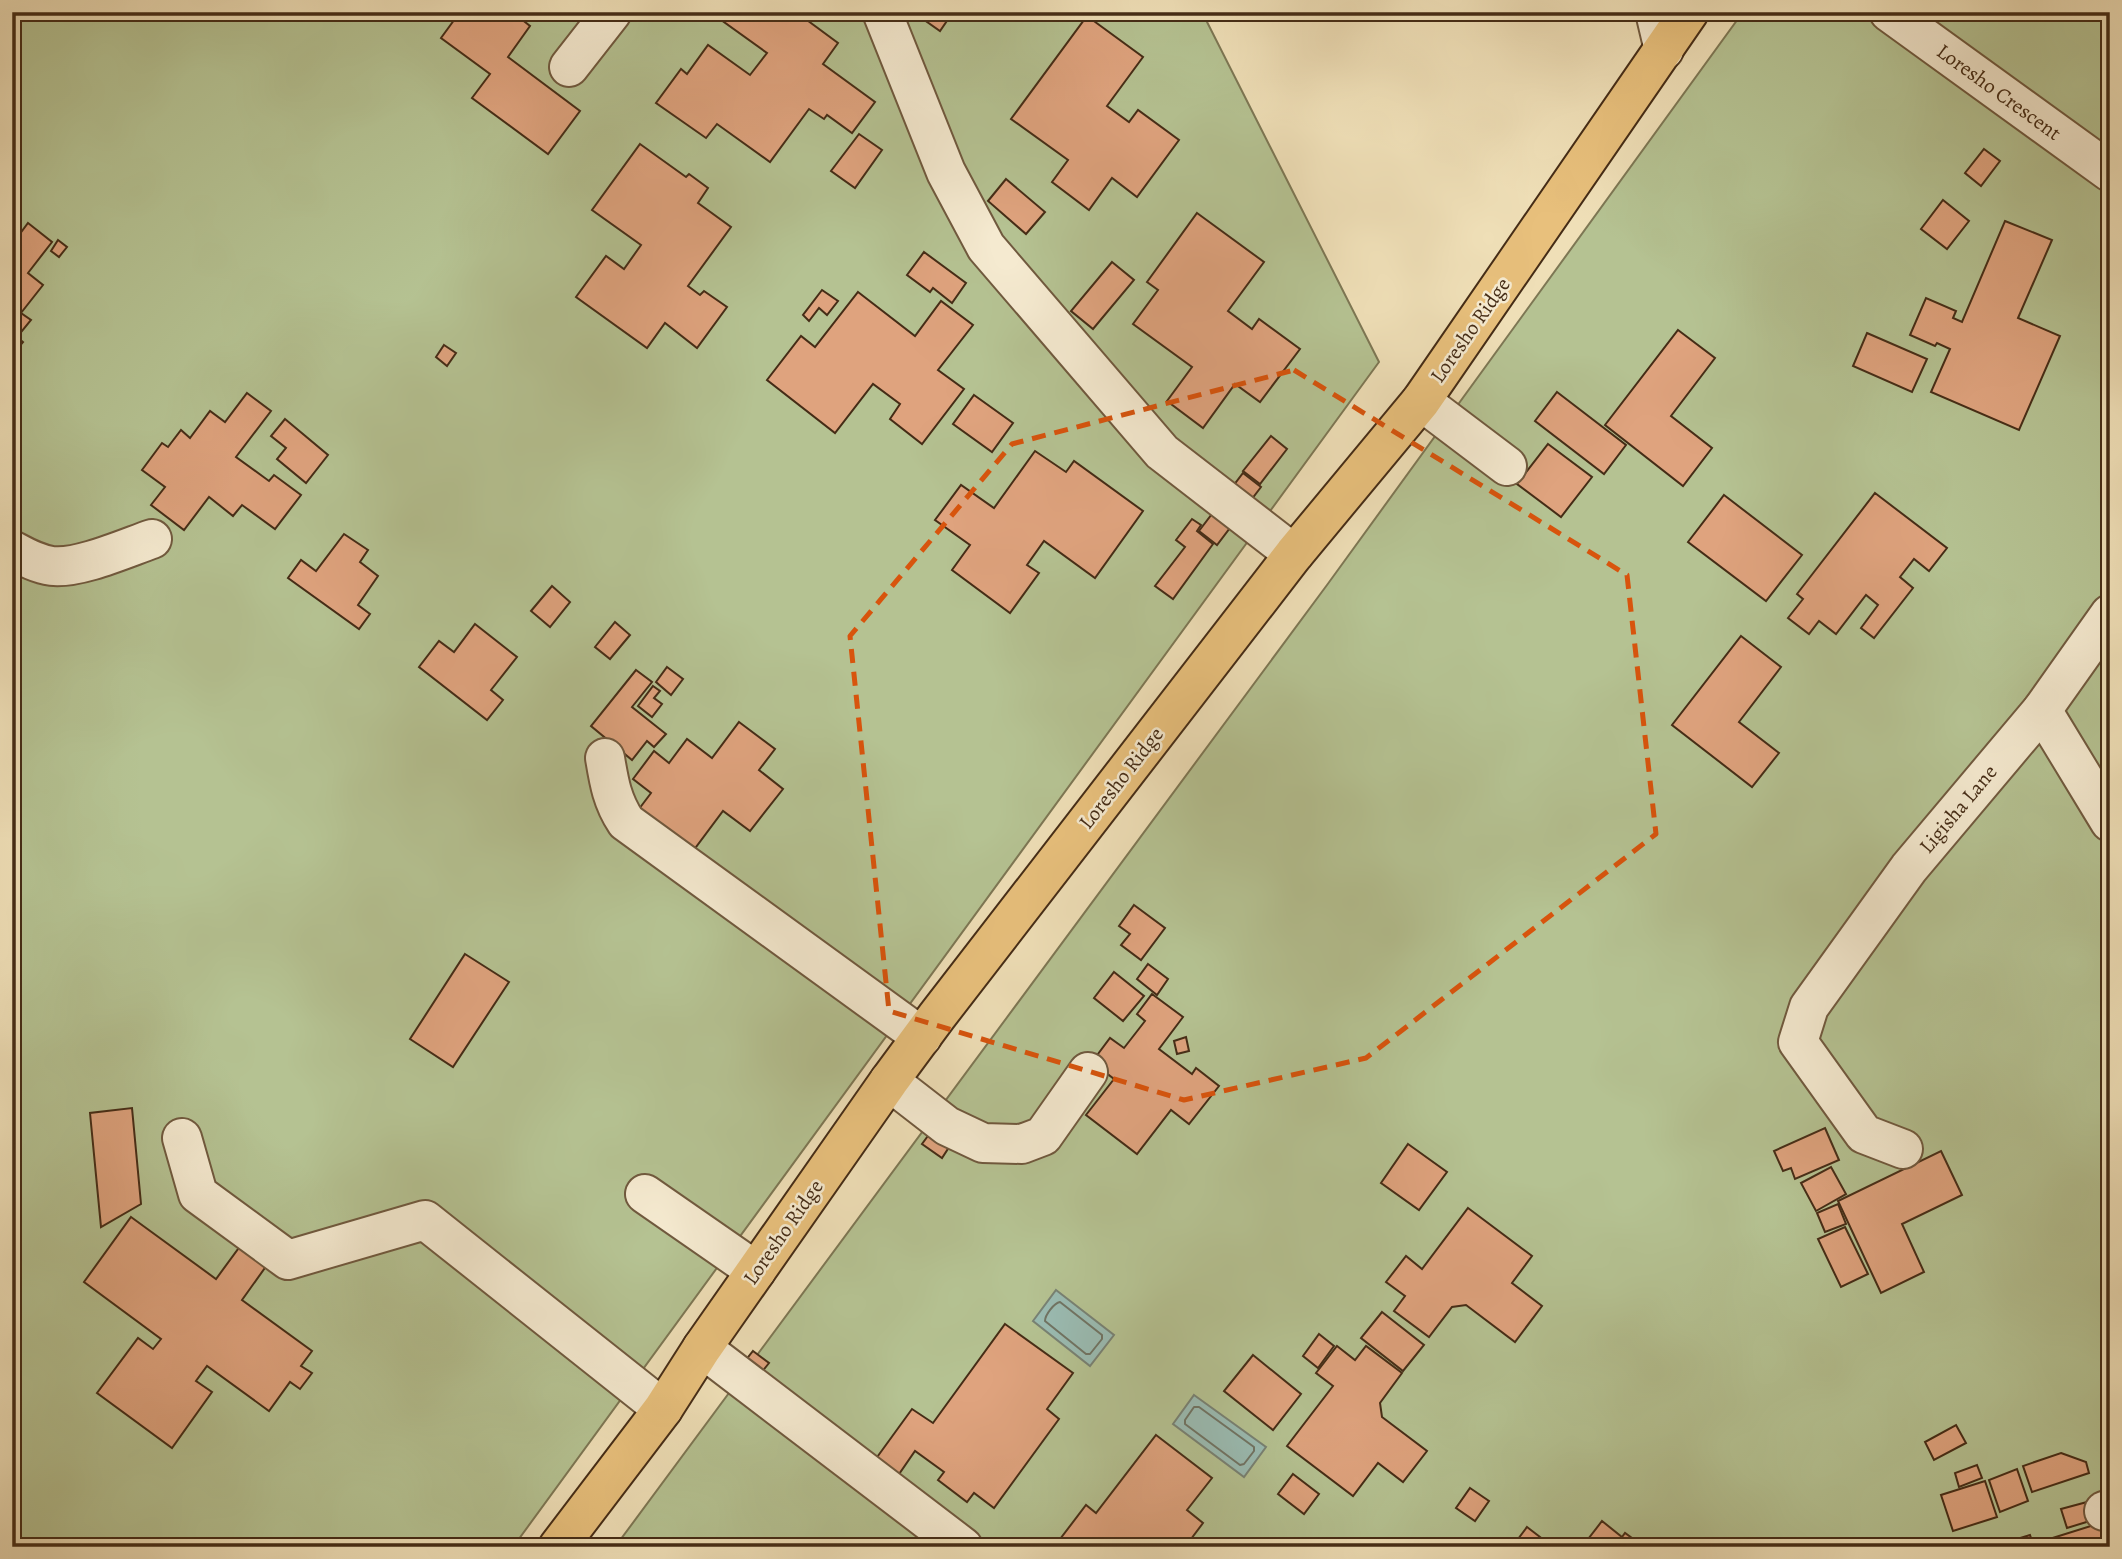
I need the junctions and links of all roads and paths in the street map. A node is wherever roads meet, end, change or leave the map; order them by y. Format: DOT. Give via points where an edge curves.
graph roads {
  1 [pos="612,12"];
  2 [pos="882,12"];
  3 [pos="1655,12"];
  4 [pos="1689,12"];
  5 [pos="1889,12"];
  6 [pos="1664,50"];
  7 [pos="569,67"];
  8 [pos="2110,172"];
  9 [pos="1421,401"];
  10 [pos="1507,466"];
  11 [pos="152,539"];
  12 [pos="12,550"];
  13 [pos="1294,554"];
  14 [pos="2110,614"];
  15 [pos="2042,710"];
  16 [pos="605,758"];
  17 [pos="2110,822"];
  18 [pos="922,1037"];
  19 [pos="1088,1072"];
  20 [pos="889,1081"];
  21 [pos="182,1138"];
  22 [pos="1903,1149"];
  23 [pos="645,1194"];
  24 [pos="756,1271"];
  25 [pos="702,1348"];
  26 [pos="663,1409"];
  27 [pos="558,1547"];
  28 [pos="963,1547"];
  1 -- 7 [label="street"];
  2 -- 13 [label="street" via="946,172 986,247 1162,452"];
  3 -- 6 [label="street"];
  4 -- 6 [label="main road, Loresho Ridge"];
  5 -- 8 [label="street, Loresho Crescent"];
  6 -- 9 [label="main road, Loresho Ridge"];
  9 -- 10 [label="street"];
  9 -- 13 [label="main road, Loresho Ridge"];
  11 -- 12 [label="street" via="55,566"];
  13 -- 18 [label="main road, Loresho Ridge"];
  14 -- 15 [label="street, Ligisha Lane"];
  15 -- 17 [label="street"];
  15 -- 22 [label="street, Ligisha Lane" via="1909,868 1809,1007 1798,1042 1864,1134"];
  16 -- 18 [label="street" via="616,807 626,822"];
  18 -- 20 [label="main road, Loresho Ridge"];
  19 -- 20 [label="street" via="1043,1136 1021,1144 982,1143 947,1126"];
  20 -- 24 [label="main road, Loresho Ridge"];
  21 -- 26 [label="street" via="198,1194 288,1260 425,1220"];
  23 -- 24 [label="street"];
  24 -- 25 [label="main road, Loresho Ridge"];
  25 -- 26 [label="main road, Loresho Ridge"];
  25 -- 28 [label="street"];
  26 -- 27 [label="main road, Loresho Ridge"];
}
